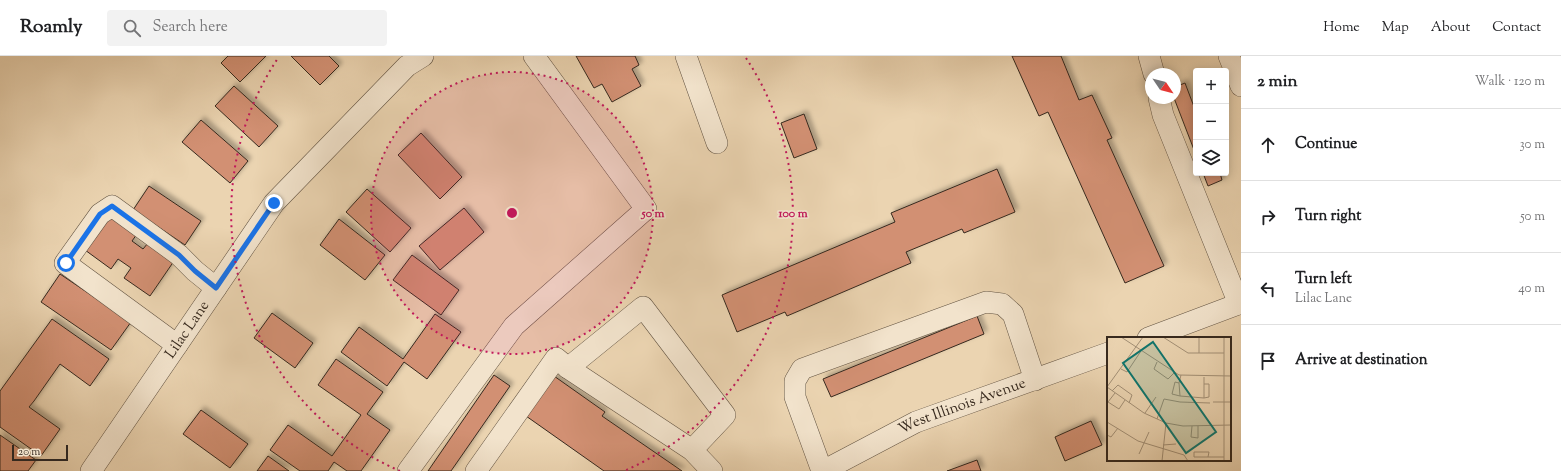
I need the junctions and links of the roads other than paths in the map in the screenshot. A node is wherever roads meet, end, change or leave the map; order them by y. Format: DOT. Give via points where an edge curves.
graph roads {
  1 [pos="534,56"];
  2 [pos="686,56"];
  3 [pos="1150,56"];
  4 [pos="1229,56"];
  5 [pos="409,59"];
  6 [pos="1153,68"];
  7 [pos="1241,86"];
  8 [pos="1160,104"];
  9 [pos="717,143"];
  10 [pos="216,288"];
  11 [pos="1240,304"];
  12 [pos="1151,337"];
  13 [pos="177,345"];
  14 [pos="1107,353"];
  15 [pos="568,368"];
  16 [pos="1036,380"];
  17 [pos="692,450"];
  18 [pos="90,471"];
  19 [pos="408,471"];
  20 [pos="476,471"];
  21 [pos="712,471"];
  22 [pos="822,471"];
  1 -- 19 [label="street" via="646,209 514,326"];
  2 -- 9 [label="street"];
  3 -- 6 [label="street"];
  4 -- 7 [label="street"];
  5 -- 10 [label="street, Lilac Lane" via="274,203"];
  8 -- 11 [label="street" via="1227,278"];
  10 -- 13 [label="street, Lilac Lane"];
  10 -- 13 [label="street" via="179,255 112,206 100,214 66,263"];
  11 -- 12 [label="street"];
  13 -- 18 [label="street, Lilac Lane"];
  14 -- 16 [label="street, West Illinois Avenue"];
  15 -- 17 [label="street"];
  15 -- 17 [label="street" via="643,307 725,415"];
  15 -- 20 [label="street" via="556,358"];
  16 -- 22 [label="street, West Illinois Avenue" via="916,422"];
  16 -- 22 [label="street" via="1013,314 1002,304 986,302 802,369 795,381 795,397"];
  17 -- 21 [label="street"];
}
